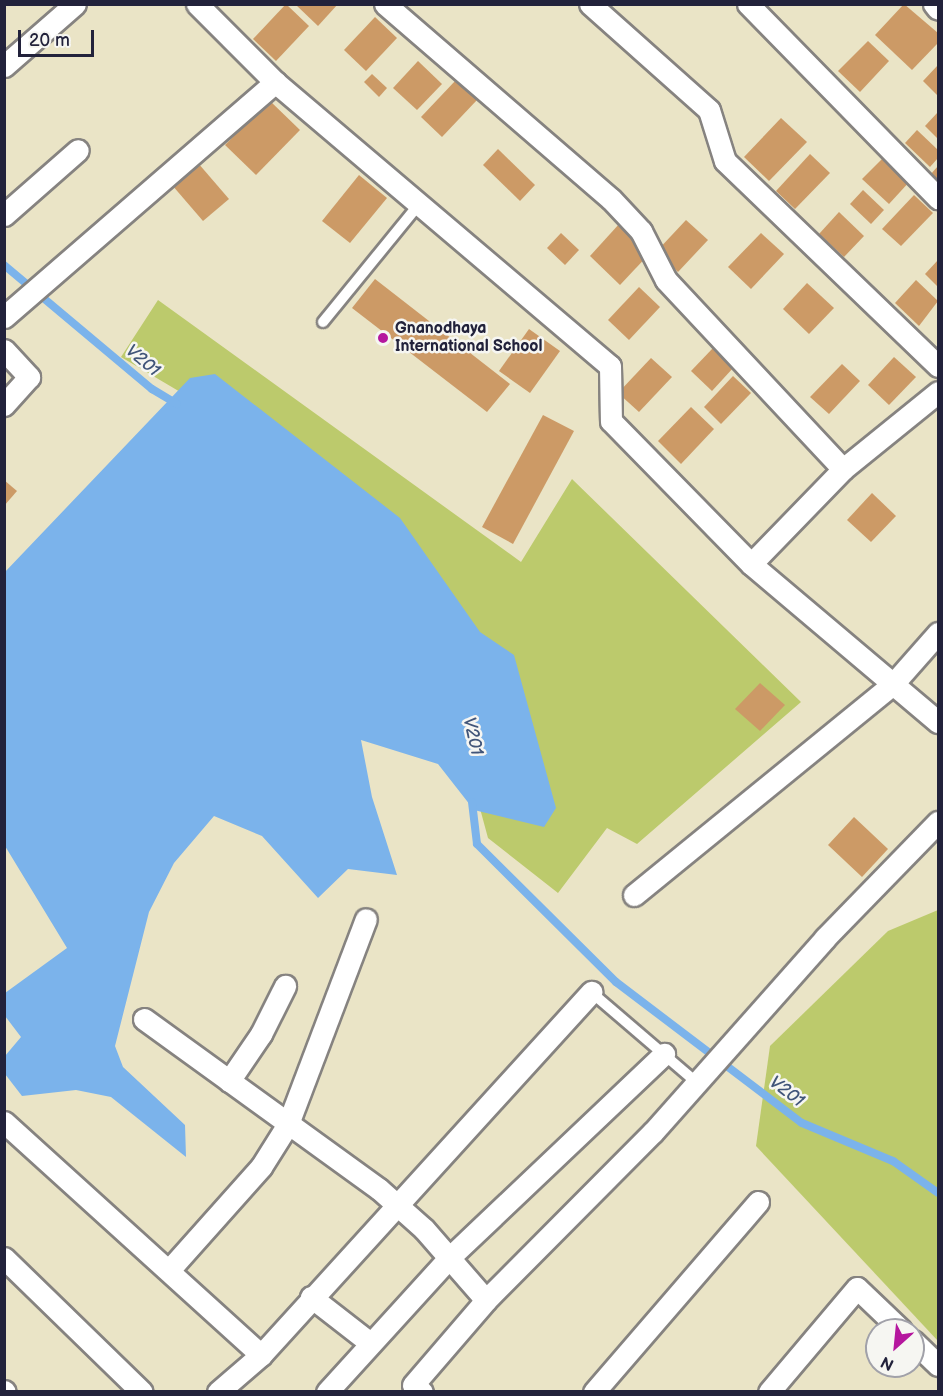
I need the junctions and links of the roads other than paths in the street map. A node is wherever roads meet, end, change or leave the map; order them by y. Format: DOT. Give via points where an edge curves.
graph roads {
  1 [pos="75,4"];
  2 [pos="197,4"];
  3 [pos="385,4"];
  4 [pos="590,4"];
  5 [pos="748,4"];
  6 [pos="934,4"];
  7 [pos="939,9"];
  8 [pos="4,66"];
  9 [pos="275,82"];
  10 [pos="78,150"];
  11 [pos="939,198"];
  12 [pos="420,202"];
  13 [pos="4,215"];
  14 [pos="4,317"];
  15 [pos="323,322"];
  16 [pos="4,350"];
  17 [pos="939,366"];
  18 [pos="939,392"];
  19 [pos="4,405"];
  20 [pos="843,469"];
  21 [pos="751,564"];
  22 [pos="939,633"];
  23 [pos="893,684"];
  24 [pos="939,722"];
  25 [pos="939,822"];
  26 [pos="634,895"];
  27 [pos="366,919"];
  28 [pos="285,986"];
  29 [pos="591,992"];
  30 [pos="144,1019"];
  31 [pos="664,1054"];
  32 [pos="702,1075"];
  33 [pos="229,1081"];
  34 [pos="4,1122"];
  35 [pos="288,1124"];
  36 [pos="758,1202"];
  37 [pos="398,1206"];
  38 [pos="4,1258"];
  39 [pos="448,1259"];
  40 [pos="170,1269"];
  41 [pos="311,1297"];
  42 [pos="486,1300"];
  43 [pos="888,1318"];
  44 [pos="370,1343"];
  45 [pos="925,1352"];
  46 [pos="261,1355"];
  47 [pos="939,1365"];
  48 [pos="142,1392"];
  49 [pos="218,1392"];
  50 [pos="327,1392"];
  51 [pos="422,1392"];
  52 [pos="594,1392"];
  53 [pos="769,1392"];
  1 -- 8 [label="street"];
  2 -- 9 [label="street"];
  3 -- 20 [label="street" via="610,199 641,231 666,280"];
  4 -- 17 [label="street" via="709,110 725,161"];
  5 -- 11 [label="street"];
  6 -- 7 [label="street"];
  9 -- 12 [label="street"];
  9 -- 14 [label="street"];
  10 -- 13 [label="street"];
  12 -- 15 [label="lane"];
  12 -- 21 [label="street" via="610,366 611,421"];
  16 -- 19 [label="street" via="29,377"];
  18 -- 20 [label="street"];
  20 -- 21 [label="street"];
  21 -- 23 [label="street"];
  22 -- 23 [label="street"];
  23 -- 24 [label="street"];
  23 -- 26 [label="street"];
  25 -- 32 [label="street" via="825,938"];
  27 -- 35 [label="street"];
  28 -- 33 [label="street" via="261,1034"];
  29 -- 31 [label="lane"];
  29 -- 37 [label="street"];
  30 -- 33 [label="street"];
  31 -- 32 [label="lane"];
  31 -- 39 [label="street"];
  32 -- 42 [label="street" via="653,1132"];
  33 -- 35 [label="street"];
  34 -- 40 [label="street"];
  35 -- 37 [label="street"];
  35 -- 40 [label="street" via="261,1167"];
  36 -- 52 [label="street"];
  37 -- 39 [label="street" via="424,1229"];
  37 -- 41 [label="street"];
  38 -- 48 [label="street"];
  39 -- 42 [label="street"];
  39 -- 44 [label="street"];
  40 -- 46 [label="street"];
  41 -- 44 [label="street"];
  41 -- 46 [label="street"];
  42 -- 51 [label="street" via="413,1385"];
  43 -- 53 [label="street" via="857,1288"];
  44 -- 50 [label="street"];
  45 -- 47 [label="street"];
  46 -- 49 [label="street"];
}
